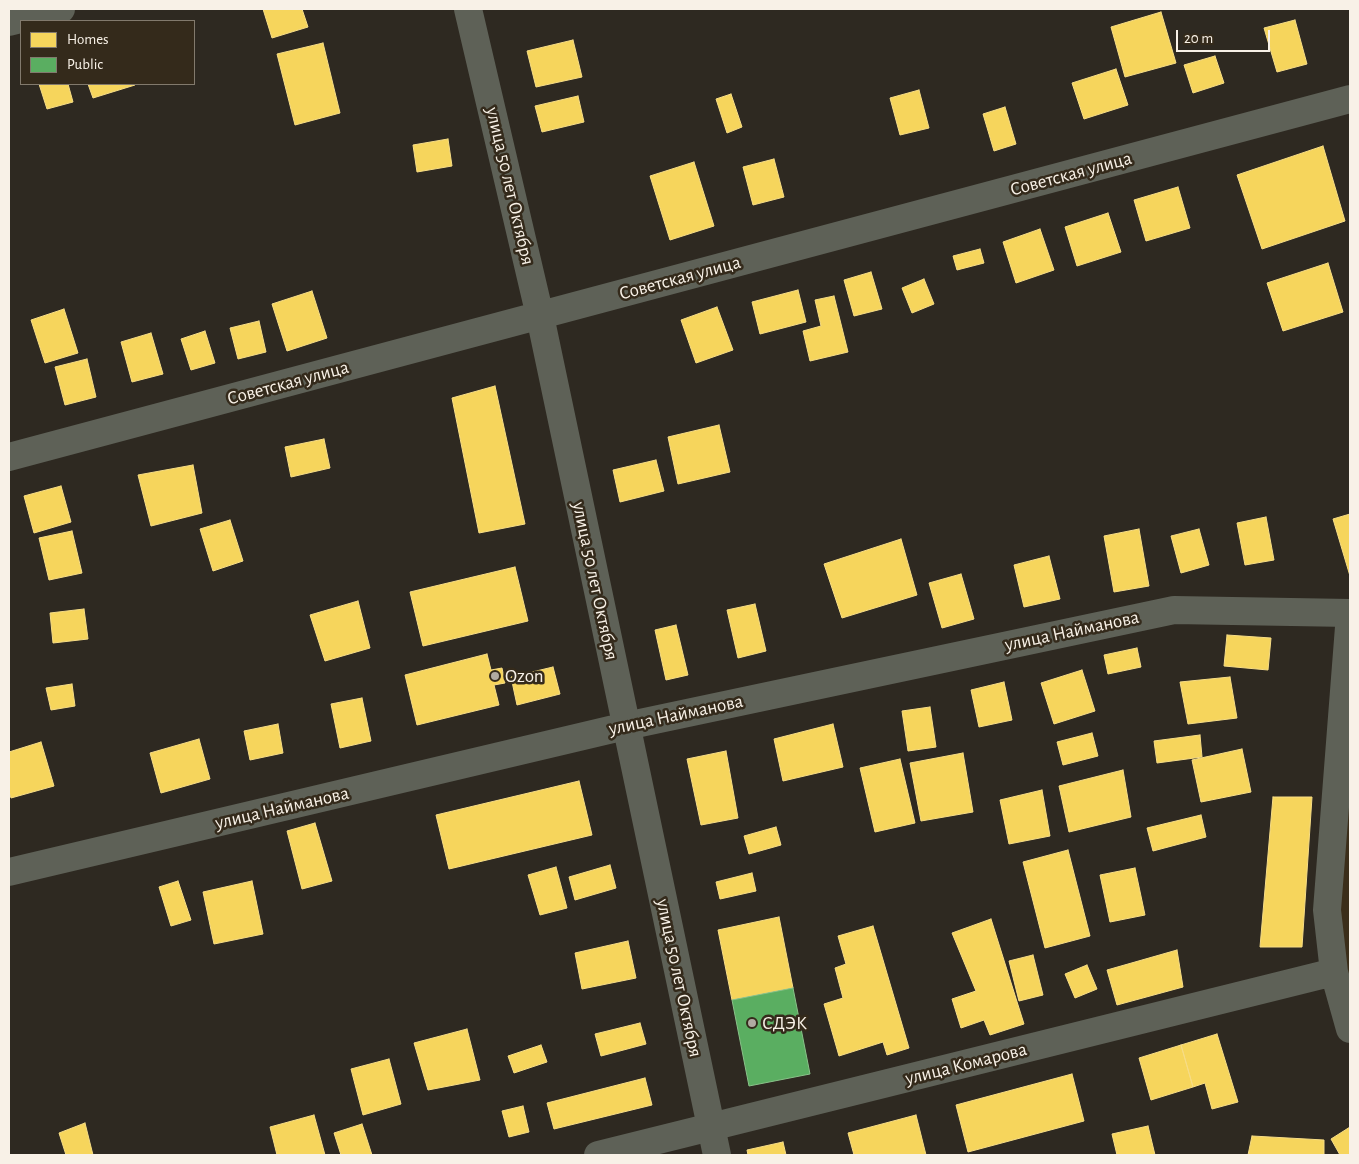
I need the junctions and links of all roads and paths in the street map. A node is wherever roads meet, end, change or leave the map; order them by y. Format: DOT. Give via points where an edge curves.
graph roads {
  1 [pos="61,9"];
  2 [pos="468,9"];
  3 [pos="9,22"];
  4 [pos="1350,99"];
  5 [pos="540,316"];
  6 [pos="9,457"];
  7 [pos="1350,614"];
  8 [pos="626,726"];
  9 [pos="9,872"];
  10 [pos="1334,972"];
  11 [pos="1350,1028"];
  12 [pos="712,1128"];
  13 [pos="598,1155"];
  14 [pos="717,1155"];
  1 -- 3 [label="street"];
  2 -- 5 [label="street, улица 50 лет Октября"];
  4 -- 5 [label="street, Советская улица"];
  5 -- 6 [label="street, Советская улица"];
  5 -- 8 [label="street, улица 50 лет Октября"];
  7 -- 8 [label="street, улица Найманова" via="1174,610"];
  7 -- 10 [label="street" via="1327,910"];
  8 -- 9 [label="street, улица Найманова"];
  8 -- 12 [label="street, улица 50 лет Октября"];
  10 -- 11 [label="street"];
  10 -- 12 [label="street, улица Комарова"];
  12 -- 13 [label="street, улица Комарова"];
  12 -- 14 [label="street, улица 50 лет Октября"];
}
